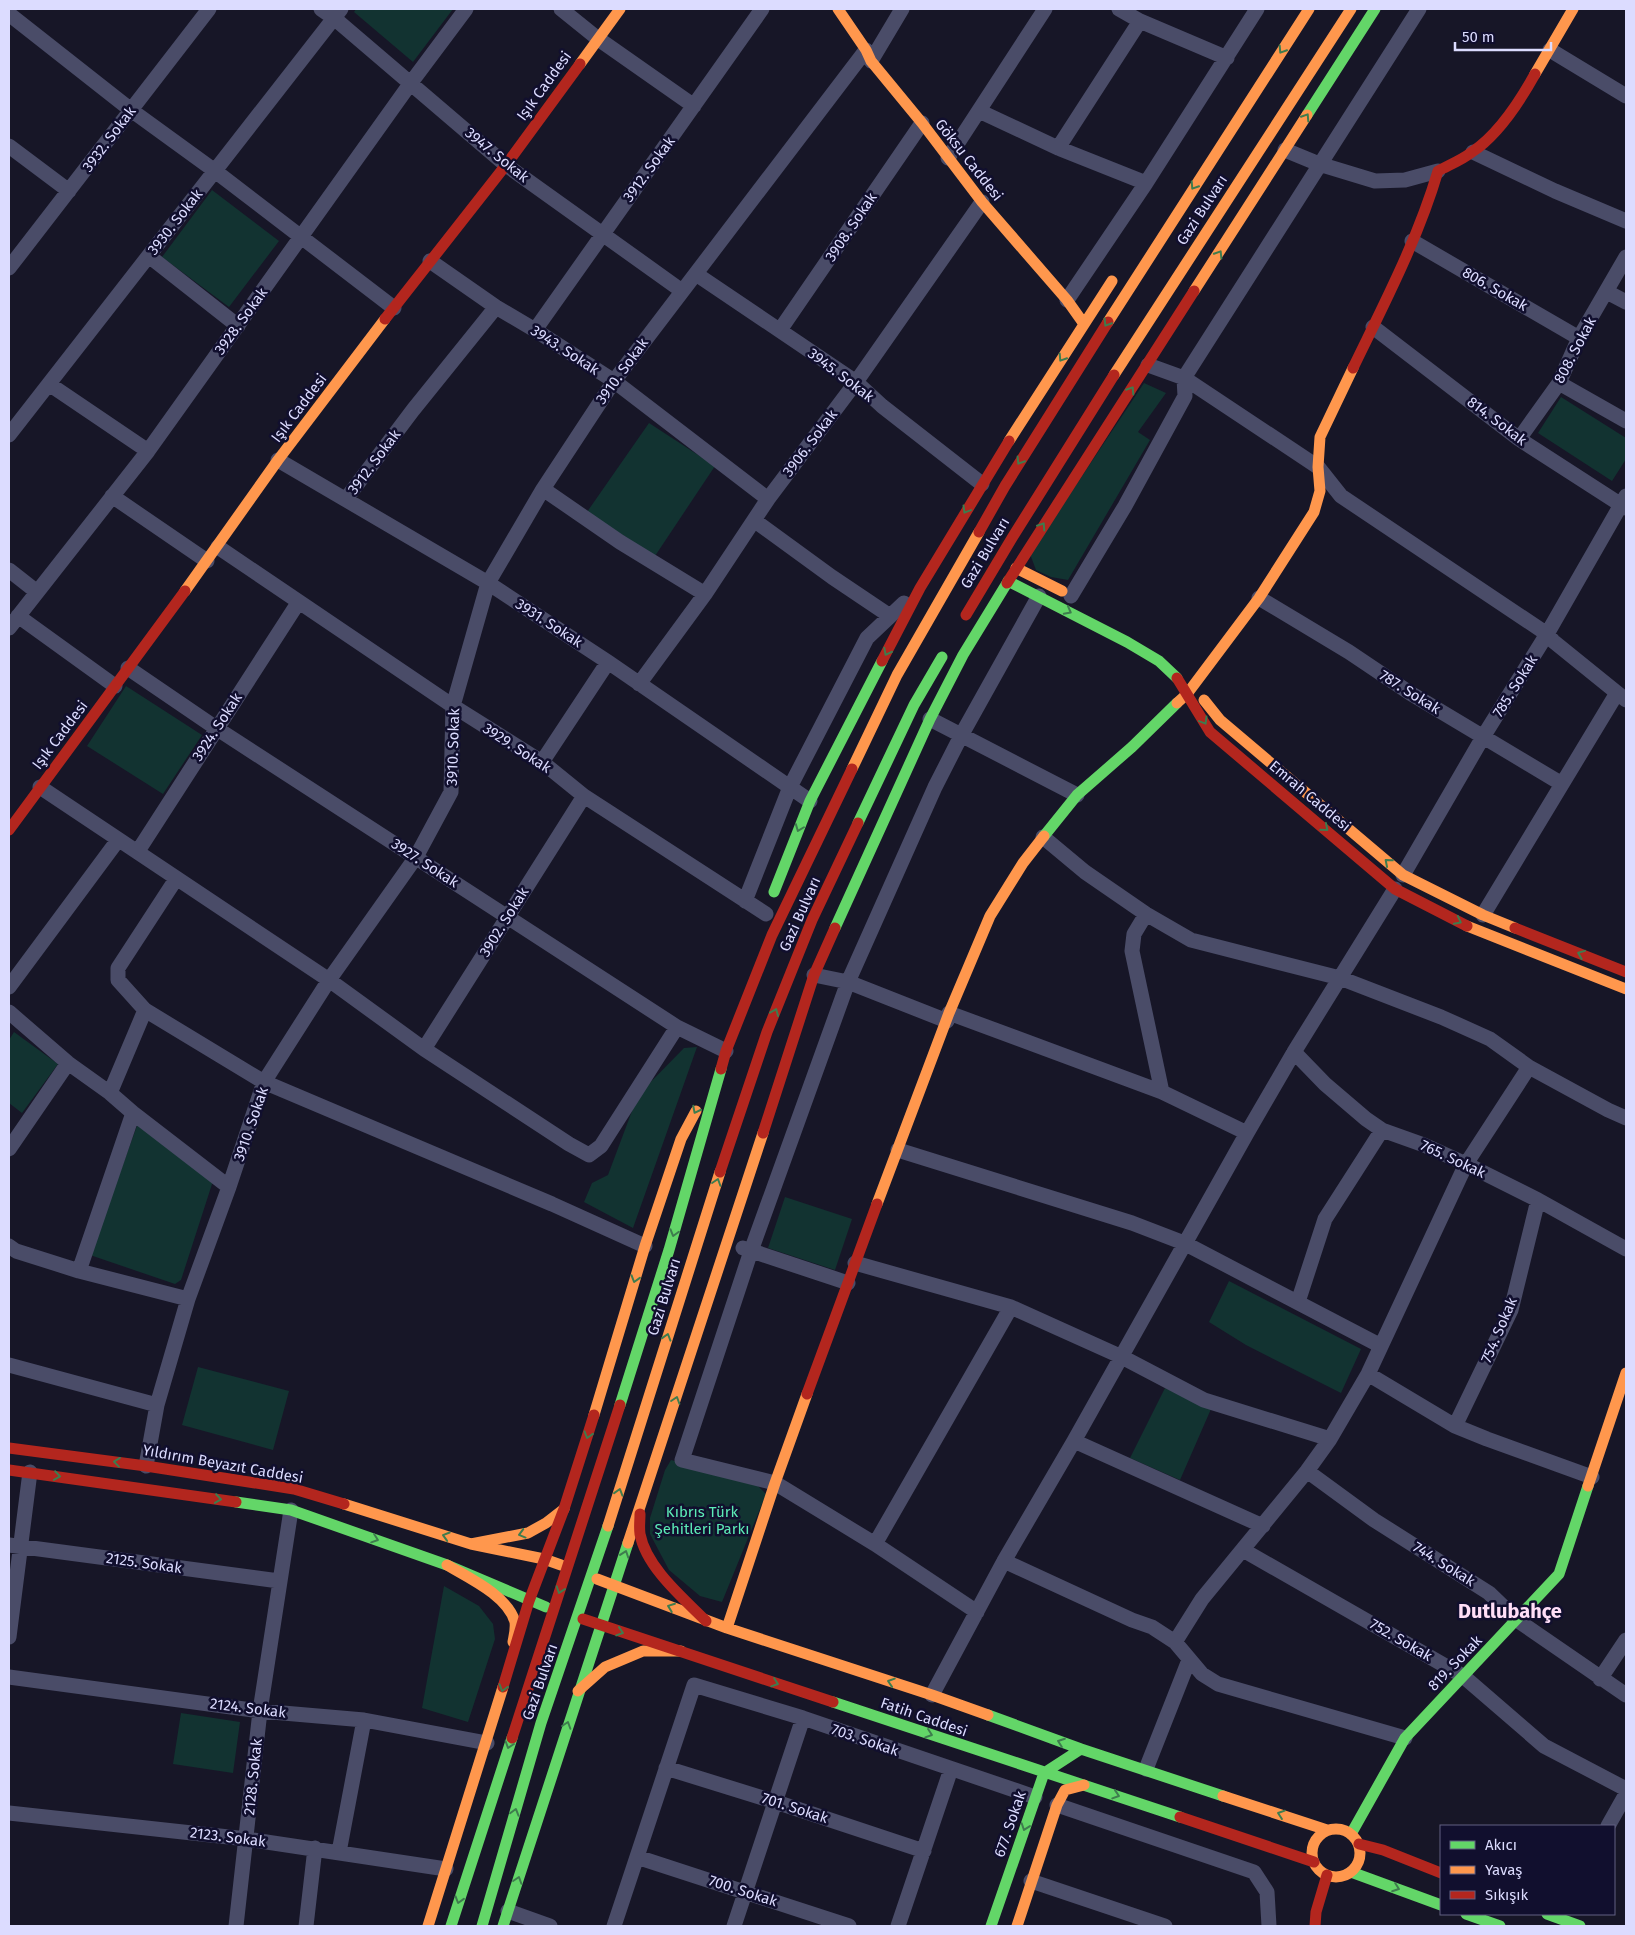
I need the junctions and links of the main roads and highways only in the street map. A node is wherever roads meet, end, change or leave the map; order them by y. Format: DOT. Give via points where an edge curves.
graph roads {
  1 [pos="620,9"];
  2 [pos="838,9"];
  3 [pos="1309,9"];
  4 [pos="1351,9"];
  5 [pos="1376,9"];
  6 [pos="1573,9"];
  7 [pos="1121,268"];
  8 [pos="1084,324"];
  9 [pos="1016,568"];
  10 [pos="1008,581"];
  11 [pos="1076,598"];
  12 [pos="958,628"];
  13 [pos="948,646"];
  14 [pos="1179,663"];
  15 [pos="1195,683"];
  16 [pos="1187,694"];
  17 [pos="9,830"];
  18 [pos="1626,972"];
  19 [pos="1626,989"];
  20 [pos="750,990"];
  21 [pos="767,1032"];
  22 [pos="726,1051"];
  23 [pos="750,1118"];
  24 [pos="743,1156"];
  25 [pos="726,1242"];
  26 [pos="1626,1373"];
  27 [pos="1622,1405"];
  28 [pos="9,1448"];
  29 [pos="9,1470"];
  30 [pos="564,1509"];
  31 [pos="640,1510"];
  32 [pos="471,1544"];
  33 [pos="544,1559"];
  34 [pos="447,1564"];
  35 [pos="614,1585"];
  36 [pos="527,1600"];
  37 [pos="706,1621"];
  38 [pos="600,1625"];
  39 [pos="727,1628"];
  40 [pos="681,1651"];
  41 [pos="511,1662"];
  42 [pos="578,1691"];
  43 [pos="1080,1749"];
  44 [pos="1044,1773"];
  45 [pos="1084,1785"];
  46 [pos="1327,1830"];
  47 [pos="1351,1834"];
  48 [pos="1359,1844"];
  49 [pos="1314,1862"];
  50 [pos="1351,1872"];
  51 [pos="1440,1873"];
  52 [pos="1327,1875"];
  53 [pos="1440,1905"];
  54 [pos="1469,1915"];
  55 [pos="1555,1915"];
  56 [pos="428,1926"];
  57 [pos="451,1926"];
  58 [pos="482,1926"];
  59 [pos="503,1926"];
  60 [pos="992,1926"];
  61 [pos="1017,1926"];
  62 [pos="1315,1926"];
  63 [pos="1500,1926"];
  64 [pos="1580,1926"];
  1 -- 17 [label="main road, Işık Caddesi" via="506,165 278,460 218,547"];
  2 -- 8 [label="main road, Göksu Caddesi" via="869,56 982,202"];
  3 -- 20 [label="main road, Gazi Bulvarı, one-way" via="1004,486 897,675 772,935"];
  4 -- 12 [label="main road, Gazi Bulvarı" via="1128,350"];
  9 -- 5 [label="main road, one-way"];
  6 -- 15 [label="main road" via="1520,101 1473,152 1438,171 1412,241 1320,437 1320,491 1314,512 1259,598"];
  7 -- 8 [label="main road"];
  8 -- 20 [label="main road, one-way" via="920,588 810,801 766,914"];
  9 -- 10 [label="main road"];
  9 -- 11 [label="main road"];
  10 -- 16 [label="main road, Emrah Caddesi, one-way" via="1158,661 1175,675"];
  10 -- 25 [label="main road" via="963,655 930,719 814,975"];
  21 -- 13 [label="main road, Gazi Bulvarı, one-way" via="812,920 914,705"];
  14 -- 15 [label="main road, Emrah Caddesi"];
  15 -- 16 [label="main road"];
  18 -- 15 [label="main road, Emrah Caddesi, one-way" via="1484,915 1403,875 1220,720 1204,701"];
  16 -- 19 [label="main road, Emrah Caddesi, one-way" via="1210,732 1395,889 1477,930"];
  16 -- 39 [label="main road" via="1077,795 1023,863 990,916 855,1262"];
  20 -- 22 [label="main road, Gazi Bulvarı"];
  21 -- 23 [label="main road"];
  58 -- 21 [label="main road, Gazi Bulvarı, one-way" via="541,1723"];
  22 -- 30 [label="main road, one-way" via="681,1139"];
  22 -- 57 [label="main road, Gazi Bulvarı, one-way" via="669,1250"];
  24 -- 25 [label="main road"];
  31 -- 25 [label="main road, one-way"];
  26 -- 27 [label="main road, 819. Sokak"];
  27 -- 47 [label="main road, 819. Sokak" via="1592,1477 1559,1574 1405,1738"];
  32 -- 28 [label="main road, Yıldırım Beyazıt Caddesi, one-way" via="294,1490"];
  29 -- 34 [label="main road, one-way" via="291,1510"];
  30 -- 32 [label="main road, one-way" via="528,1533"];
  30 -- 33 [label="main road"];
  35 -- 31 [label="main road, one-way"];
  31 -- 37 [label="main road" via="640,1535 651,1561"];
  32 -- 33 [label="main road, Yıldırım Beyazıt Caddesi"];
  33 -- 35 [label="main road, Fatih Caddesi"];
  33 -- 36 [label="main road"];
  34 -- 36 [label="main road"];
  34 -- 41 [label="main road" via="494,1595 512,1614 516,1624"];
  37 -- 35 [label="main road, Fatih Caddesi, one-way"];
  35 -- 38 [label="main road"];
  36 -- 38 [label="main road, Fatih Caddesi"];
  36 -- 41 [label="main road"];
  37 -- 39 [label="main road, Fatih Caddesi"];
  38 -- 40 [label="main road, Fatih Caddesi, one-way"];
  38 -- 42 [label="main road"];
  43 -- 39 [label="main road, Fatih Caddesi, one-way" via="932,1695"];
  40 -- 42 [label="main road" via="643,1652 604,1667"];
  40 -- 44 [label="main road, Fatih Caddesi, one-way"];
  41 -- 56 [label="main road, one-way"];
  59 -- 42 [label="main road, one-way"];
  43 -- 44 [label="main road"];
  46 -- 43 [label="main road, Fatih Caddesi, one-way"];
  44 -- 45 [label="main road, Fatih Caddesi"];
  44 -- 60 [label="main road, 677. Sokak, one-way"];
  45 -- 49 [label="main road, Fatih Caddesi, one-way"];
  45 -- 61 [label="main road" via="1066,1790 1057,1805"];
  46 -- 47 [label="main road" via="1340,1829"];
  46 -- 49 [label="main road" via="1314,1843"];
  47 -- 48 [label="main road"];
  48 -- 50 [label="main road" via="1360,1856"];
  48 -- 51 [label="main road"];
  49 -- 52 [label="main road"];
  50 -- 52 [label="main road"];
  50 -- 53 [label="main road, one-way"];
  52 -- 62 [label="main road"];
  54 -- 63 [label="main road"];
  55 -- 64 [label="main road"];
}
